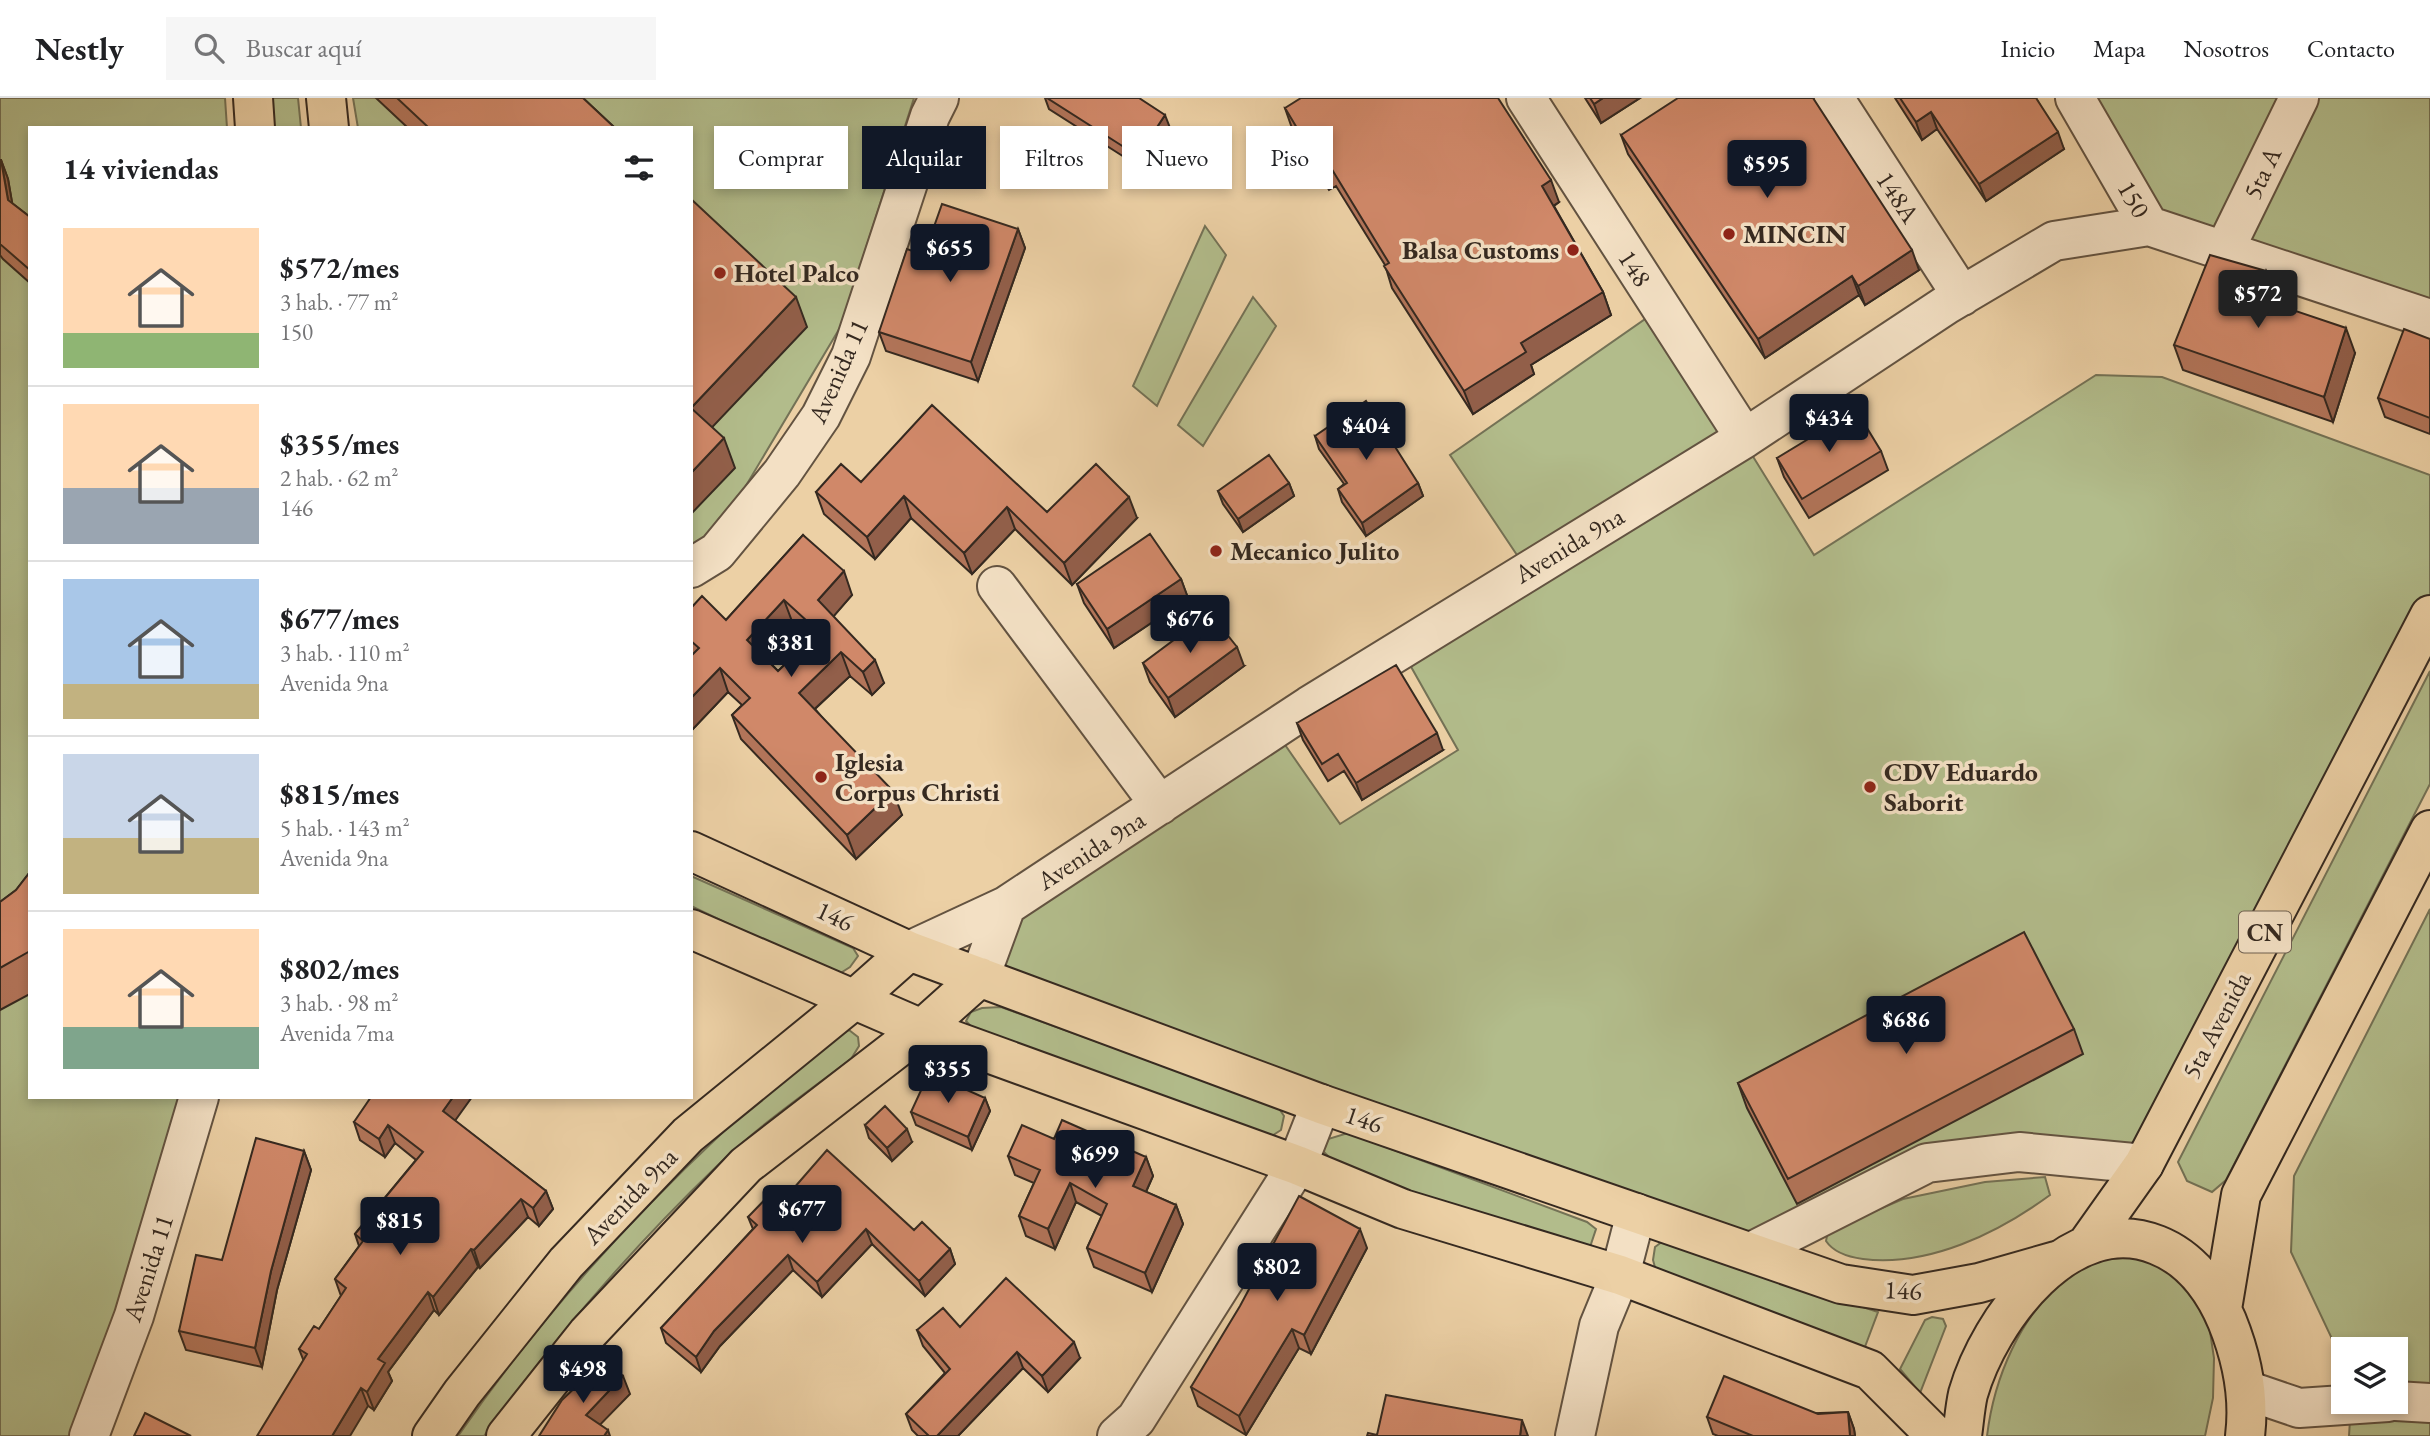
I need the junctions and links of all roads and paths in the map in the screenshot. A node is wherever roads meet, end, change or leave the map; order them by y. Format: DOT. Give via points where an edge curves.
graph roads {
  1 [pos="253,98"];
  2 [pos="940,98"];
  3 [pos="1526,98"];
  4 [pos="1834,98"];
  5 [pos="2075,98"];
  6 [pos="2299,98"];
  7 [pos="255,126"];
  8 [pos="2149,226"];
  9 [pos="2225,249"];
  10 [pos="1962,296"];
  11 [pos="2430,319"];
  12 [pos="1745,438"];
  13 [pos="693,567"];
  14 [pos="997,586"];
  15 [pos="2430,615"];
  16 [pos="1160,804"];
  17 [pos="2430,830"];
  18 [pos="693,852"];
  19 [pos="1006,906"];
  20 [pos="693,930"];
  21 [pos="909,951"];
  22 [pos="980,977"];
  23 [pos="855,999"];
  24 [pos="922,1029"];
  25 [pos="198,1099"];
  26 [pos="1321,1104"];
  27 [pos="2144,1164"];
  28 [pos="1297,1165"];
  29 [pos="1636,1213"];
  30 [pos="1751,1252"];
  31 [pos="2072,1252"];
  32 [pos="1620,1275"];
  33 [pos="2222,1310"];
  34 [pos="2246,1390"];
  35 [pos="2408,1402"];
  36 [pos="2430,1403"];
  37 [pos="2331,1406"];
  38 [pos="1129,1430"];
  39 [pos="89,1436"];
  40 [pos="432,1436"];
  41 [pos="506,1436"];
  42 [pos="1575,1436"];
  43 [pos="1936,1436"];
  44 [pos="1962,1436"];
  45 [pos="2245,1436"];
  1 -- 7 [label="main road"];
  2 -- 13 [label="street, Avenida 11" via="930,116 851,356 821,416 782,473 717,552"];
  3 -- 12 [label="street, 148"];
  4 -- 10 [label="street, 148A"];
  5 -- 8 [label="street, 150"];
  6 -- 9 [label="street, 5ta A"];
  8 -- 9 [label="street, 150"];
  8 -- 10 [label="street, Avenida 9na" via="2054,242"];
  9 -- 11 [label="street, 150"];
  10 -- 12 [label="street, Avenida 9na"];
  12 -- 16 [label="street, Avenida 9na" via="1309,706"];
  14 -- 16 [label="street"];
  15 -- 27 [label="main road, 5ta Avenida / CN"];
  16 -- 19 [label="street, Avenida 9na"];
  17 -- 33 [label="main road" via="2241,1195"];
  18 -- 21 [label="main road, 146"];
  19 -- 21 [label="street, Avenida 9na"];
  19 -- 22 [label="street"];
  20 -- 23 [label="main road"];
  21 -- 22 [label="main road, 146"];
  21 -- 23 [label="main road, Avenida 9na"];
  22 -- 24 [label="main road"];
  22 -- 26 [label="main road, 146"];
  23 -- 24 [label="main road"];
  23 -- 40 [label="main road, Avenida 9na" via="688,1135 566,1263"];
  24 -- 28 [label="main road"];
  24 -- 41 [label="main road" via="746,1165 587,1334"];
  25 -- 39 [label="street, Avenida 11" via="134,1315"];
  26 -- 28 [label="street"];
  26 -- 29 [label="main road, 146"];
  27 -- 30 [label="street" via="2019,1152 1927,1163"];
  27 -- 31 [label="main road, 5ta Avenida / CN"];
  28 -- 32 [label="main road" via="1403,1209"];
  28 -- 38 [label="street"];
  29 -- 30 [label="main road, 146"];
  29 -- 32 [label="street"];
  30 -- 31 [label="main road, 146" via="1841,1284 1913,1295 1979,1283"];
  31 -- 33 [label="main road, 146" via="2114,1239 2145,1240 2174,1252 2202,1278"];
  31 -- 44 [label="main road, CN" via="2013,1307 1990,1343 1968,1393"];
  32 -- 42 [label="street" via="1599,1326"];
  32 -- 43 [label="main road" via="1870,1370"];
  33 -- 34 [label="main road, 146" via="2238,1349"];
  34 -- 37 [label="street" via="2299,1408"];
  34 -- 45 [label="main road, 146"];
  35 -- 36 [label="street"];
}
